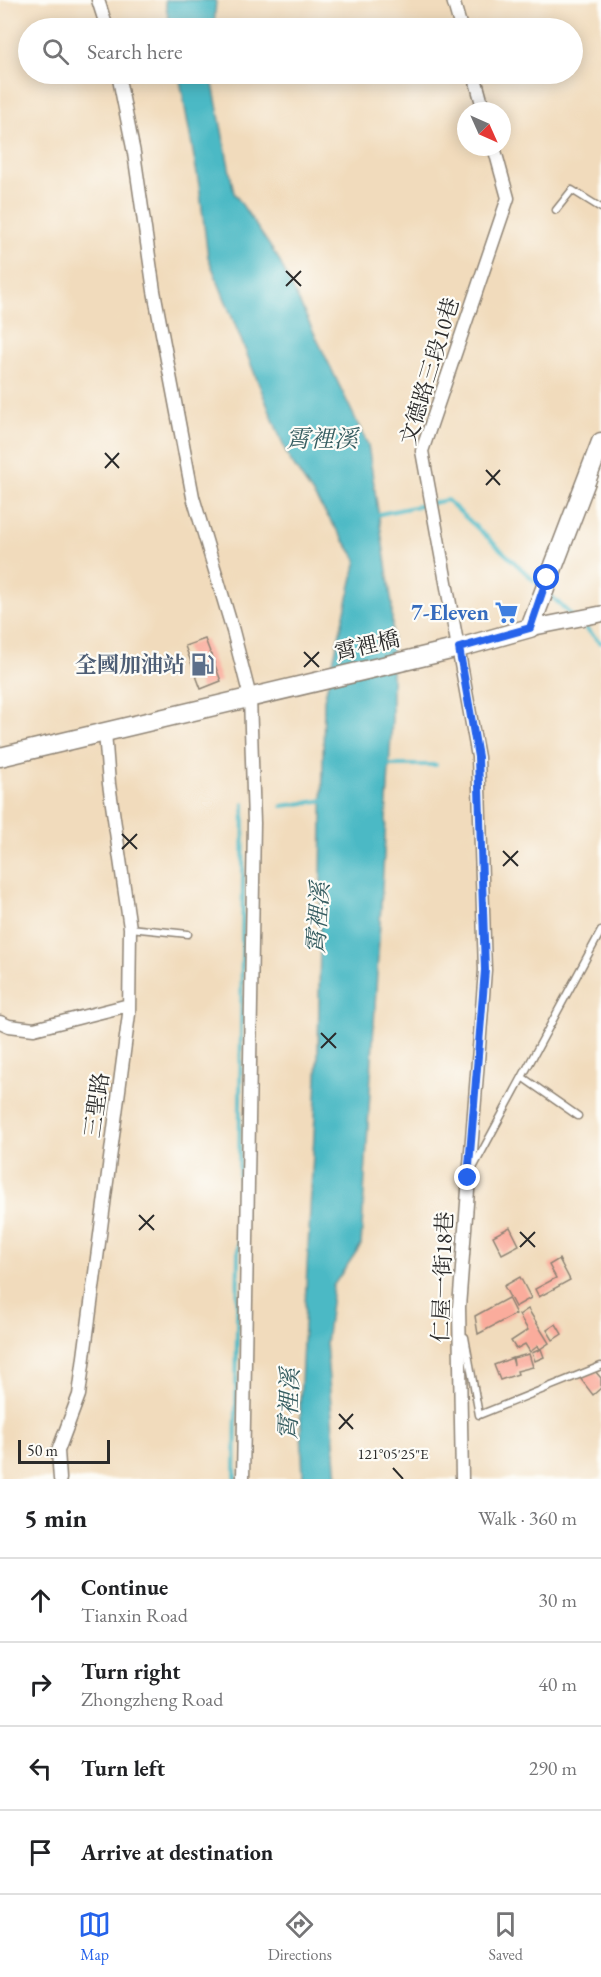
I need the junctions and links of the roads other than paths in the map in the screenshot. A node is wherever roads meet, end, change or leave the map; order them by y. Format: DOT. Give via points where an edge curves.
graph roads {
  1 [pos="98,0"];
  2 [pos="453,0"];
  3 [pos="103,18"];
  4 [pos="458,18"];
  5 [pos="120,84"];
  6 [pos="477,84"];
  7 [pos="482,102"];
  8 [pos="496,156"];
  9 [pos="601,208"];
  10 [pos="555,210"];
  11 [pos="601,442"];
  12 [pos="601,614"];
  13 [pos="530,628"];
  14 [pos="459,648"];
  15 [pos="250,697"];
  16 [pos="105,732"];
  17 [pos="0,757"];
  18 [pos="130,928"];
  19 [pos="601,931"];
  20 [pos="188,934"];
  21 [pos="129,1005"];
  22 [pos="0,1022"];
  23 [pos="522,1077"];
  24 [pos="578,1116"];
  25 [pos="468,1178"];
  26 [pos="459,1307"];
  27 [pos="601,1366"];
  28 [pos="60,1479"];
  29 [pos="243,1479"];
  30 [pos="462,1479"];
  1 -- 3 [label="street"];
  2 -- 4 [label="street"];
  5 -- 15 [label="street" via="193,497"];
  6 -- 7 [label="street"];
  8 -- 14 [label="street, 文德路三段10巷" via="508,198 422,451"];
  9 -- 10 [label="lane" via="572,190"];
  11 -- 13 [label="main road"];
  12 -- 13 [label="street"];
  13 -- 14 [label="main road, 霄裡橋"];
  14 -- 15 [label="main road, 霄裡橋"];
  14 -- 25 [label="street, 文德路三段10巷" via="478,757 485,970"];
  15 -- 16 [label="main road, 霄裡橋"];
  15 -- 29 [label="street" via="254,823"];
  16 -- 17 [label="main road, 霄裡橋"];
  16 -- 18 [label="street, 三聖路"];
  18 -- 20 [label="lane"];
  18 -- 21 [label="street, 三聖路"];
  19 -- 23 [label="lane, 仁屋一街18巷"];
  21 -- 22 [label="street" via="34,1029"];
  21 -- 28 [label="street, 三聖路" via="79,1395 58,1451"];
  23 -- 24 [label="lane"];
  23 -- 25 [label="lane, 仁屋一街18巷"];
  25 -- 26 [label="street, 仁屋一街18巷"];
  26 -- 27 [label="lane" via="479,1415"];
  26 -- 30 [label="street, 仁屋一街18巷"];
}
